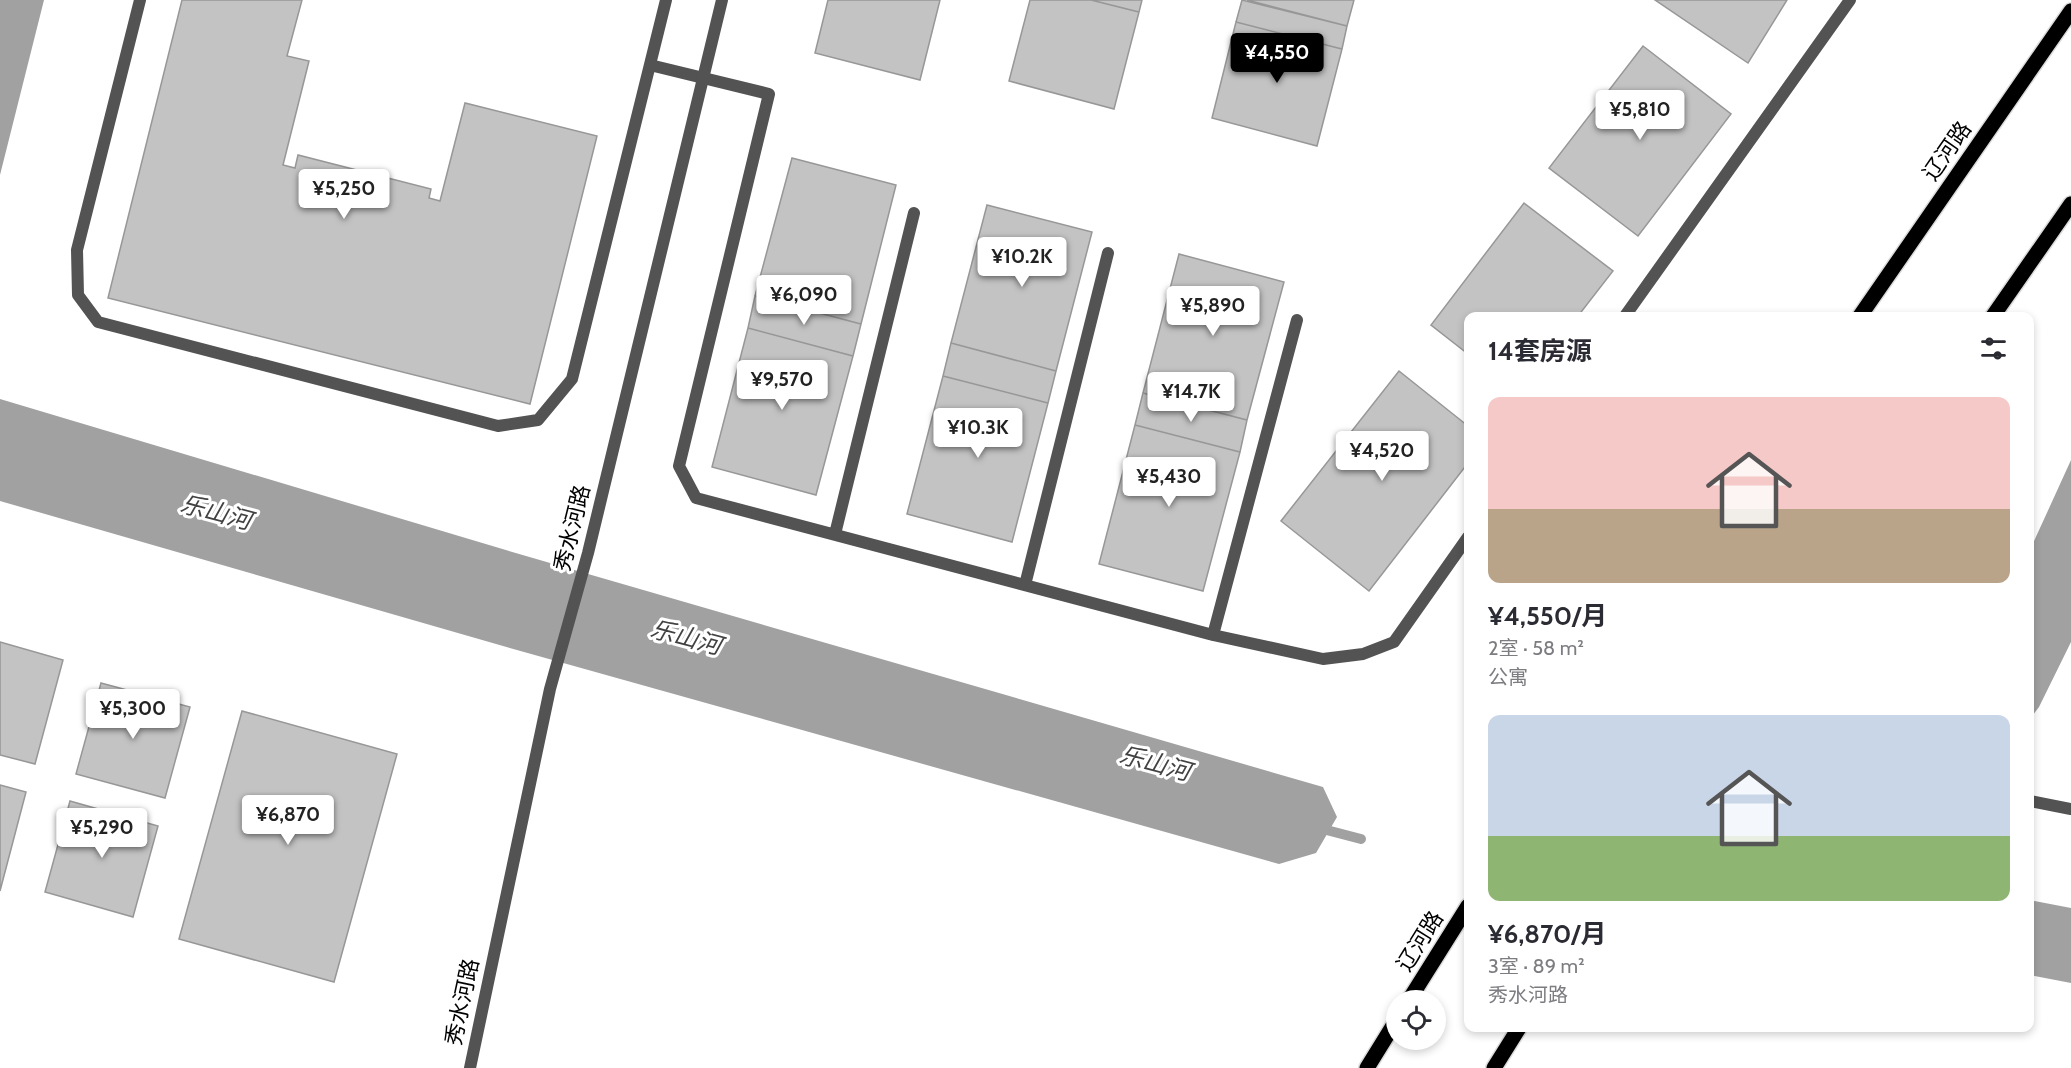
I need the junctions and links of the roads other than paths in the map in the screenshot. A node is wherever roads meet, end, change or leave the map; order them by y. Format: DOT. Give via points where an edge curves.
graph roads {
  1 [pos="140,0"];
  2 [pos="666,0"];
  3 [pos="722,0"];
  4 [pos="1850,0"];
  5 [pos="2071,11"];
  6 [pos="650,65"];
  7 [pos="702,78"];
  8 [pos="2071,204"];
  9 [pos="914,213"];
  10 [pos="1108,253"];
  11 [pos="1628,312"];
  12 [pos="1863,312"];
  13 [pos="1996,312"];
  14 [pos="1297,320"];
  15 [pos="835,534"];
  16 [pos="1464,543"];
  17 [pos="1025,585"];
  18 [pos="1213,635"];
  19 [pos="2034,802"];
  20 [pos="2071,808"];
  21 [pos="1464,912"];
  22 [pos="1415,990"];
  23 [pos="1516,1032"];
  24 [pos="1386,1037"];
  25 [pos="470,1068"];
  26 [pos="1367,1068"];
  27 [pos="1494,1068"];
  1 -- 6 [label="street" via="77,250 78,295 99,322 498,426 538,420 572,379"];
  2 -- 6 [label="street"];
  3 -- 7 [label="street, 秀水河路"];
  4 -- 11 [label="street"];
  5 -- 12 [label="main road, 辽河路"];
  6 -- 7 [label="street"];
  7 -- 15 [label="street" via="769,94 679,466 696,498"];
  7 -- 25 [label="street, 秀水河路" via="588,553 550,689"];
  8 -- 13 [label="main road"];
  9 -- 15 [label="street"];
  10 -- 17 [label="street"];
  14 -- 18 [label="street"];
  15 -- 17 [label="street"];
  16 -- 18 [label="street" via="1394,642 1363,654 1323,659"];
  17 -- 18 [label="street"];
  19 -- 20 [label="street"];
  21 -- 22 [label="main road, 辽河路"];
  23 -- 27 [label="main road"];
  24 -- 26 [label="main road"];
}
